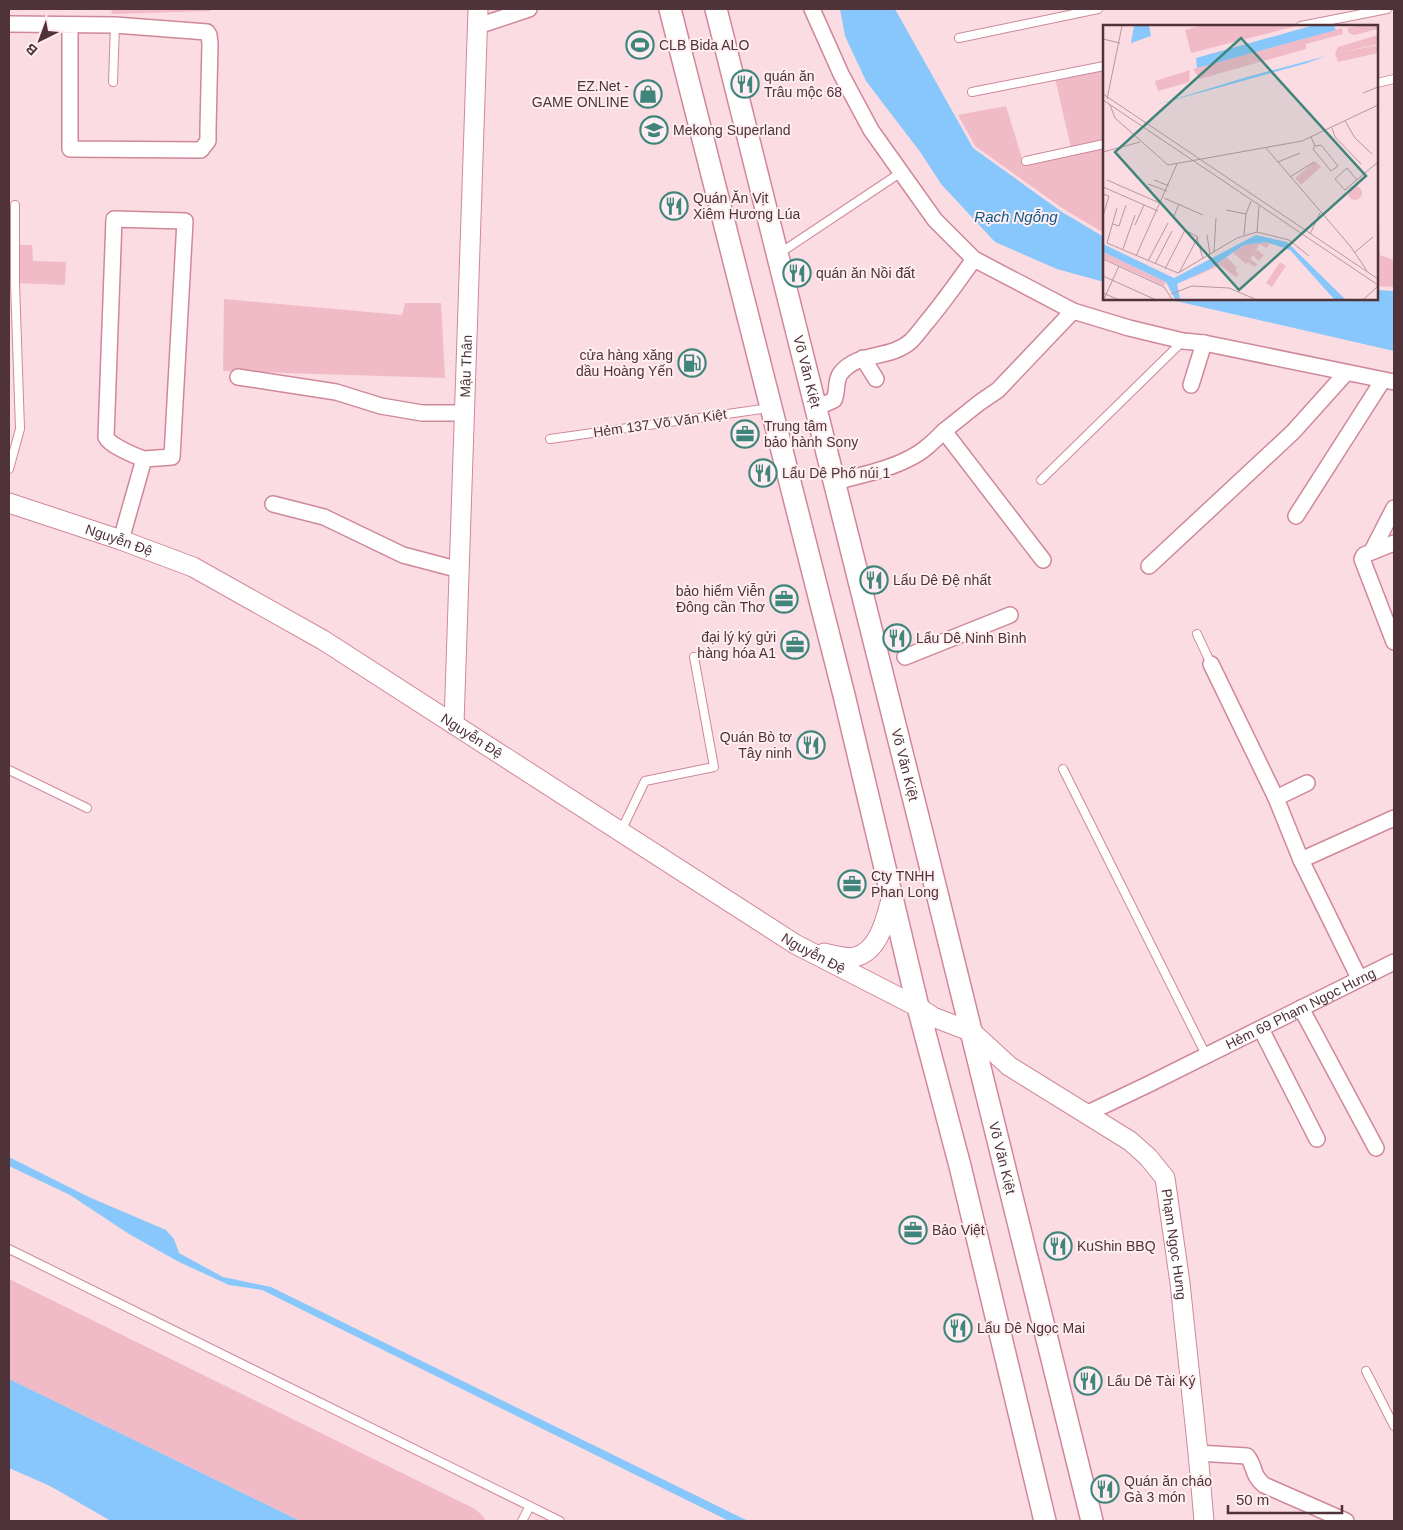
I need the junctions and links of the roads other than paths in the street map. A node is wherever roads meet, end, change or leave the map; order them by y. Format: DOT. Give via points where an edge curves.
graph roads {
  1 [pos="529,9"];
  2 [pos="670,9"];
  3 [pos="716,9"];
  4 [pos="812,9"];
  5 [pos="1098,9"];
  6 [pos="1388,9"];
  7 [pos="478,17"];
  8 [pos="9,24"];
  9 [pos="70,25"];
  10 [pos="116,25"];
  11 [pos="1306,25"];
  12 [pos="959,38"];
  13 [pos="1103,66"];
  14 [pos="1394,79"];
  15 [pos="113,82"];
  16 [pos="1378,83"];
  17 [pos="972,92"];
  18 [pos="1103,144"];
  19 [pos="1026,162"];
  20 [pos="900,173"];
  21 [pos="15,204"];
  22 [pos="778,254"];
  23 [pos="974,259"];
  24 [pos="1073,311"];
  25 [pos="1183,341"];
  26 [pos="1204,343"];
  27 [pos="863,358"];
  28 [pos="1346,372"];
  29 [pos="238,377"];
  30 [pos="876,378"];
  31 [pos="1388,381"];
  32 [pos="1192,384"];
  33 [pos="771,407"];
  34 [pos="816,408"];
  35 [pos="466,412"];
  36 [pos="944,431"];
  37 [pos="550,439"];
  38 [pos="144,460"];
  39 [pos="9,470"];
  40 [pos="1041,480"];
  41 [pos="836,482"];
  42 [pos="9,503"];
  43 [pos="273,504"];
  44 [pos="1394,508"];
  45 [pos="1296,516"];
  46 [pos="121,540"];
  47 [pos="1394,543"];
  48 [pos="1372,552"];
  49 [pos="1043,560"];
  50 [pos="1150,566"];
  51 [pos="460,570"];
  52 [pos="1010,615"];
  53 [pos="1197,634"];
  54 [pos="1394,642"];
  55 [pos="694,657"];
  56 [pos="906,657"];
  57 [pos="1211,664"];
  58 [pos="454,724"];
  59 [pos="9,770"];
  60 [pos="1063,770"];
  61 [pos="1307,783"];
  62 [pos="1276,798"];
  63 [pos="87,808"];
  64 [pos="1394,818"];
  65 [pos="621,831"];
  66 [pos="1301,860"];
  67 [pos="892,896"];
  68 [pos="795,944"];
  69 [pos="1394,962"];
  70 [pos="1360,978"];
  71 [pos="918,1007"];
  72 [pos="1301,1008"];
  73 [pos="1260,1029"];
  74 [pos="972,1032"];
  75 [pos="1206,1055"];
  76 [pos="1086,1114"];
  77 [pos="1317,1140"];
  78 [pos="1376,1148"];
  79 [pos="9,1249"];
  80 [pos="1366,1371"];
  81 [pos="1394,1426"];
  82 [pos="1198,1454"];
  83 [pos="530,1506"];
  84 [pos="1329,1517"];
  85 [pos="522,1521"];
  86 [pos="560,1521"];
  87 [pos="1045,1521"];
  88 [pos="1092,1521"];
  89 [pos="1204,1521"];
  90 [pos="1346,1521"];
  1 -- 7 [label="street"];
  2 -- 33 [label="main road"];
  3 -- 22 [label="main road, Võ Văn Kiệt"];
  4 -- 20 [label="street" via="871,130"];
  5 -- 12 [label="lane"];
  6 -- 11 [label="lane"];
  7 -- 35 [label="street, Mậu Thân"];
  8 -- 9 [label="street"];
  9 -- 10 [label="street"];
  9 -- 10 [label="street" via="70,149 201,150 208,141 209,35 204,31"];
  10 -- 15 [label="lane"];
  13 -- 17 [label="lane"];
  14 -- 16 [label="lane"];
  18 -- 19 [label="lane"];
  20 -- 22 [label="lane"];
  20 -- 23 [label="street" via="935,220"];
  21 -- 39 [label="lane" via="14,283 20,428"];
  22 -- 34 [label="main road, Võ Văn Kiệt"];
  23 -- 24 [label="street"];
  23 -- 27 [label="street" via="912,340 891,353"];
  24 -- 25 [label="street"];
  24 -- 36 [label="street" via="998,390"];
  25 -- 26 [label="street"];
  25 -- 40 [label="lane"];
  26 -- 28 [label="street"];
  26 -- 32 [label="street"];
  27 -- 30 [label="street"];
  27 -- 34 [label="street" via="839,376 834,400"];
  28 -- 31 [label="street"];
  28 -- 50 [label="street" via="1294,432"];
  29 -- 35 [label="street" via="336,392 381,406 422,413"];
  31 -- 45 [label="street"];
  33 -- 37 [label="lane, Hẻm 137 Võ Văn Kiệt"];
  33 -- 67 [label="main road"];
  34 -- 41 [label="main road, Võ Văn Kiệt"];
  35 -- 51 [label="street, Mậu Thân"];
  36 -- 41 [label="street" via="911,458"];
  36 -- 49 [label="street"];
  38 -- 38 [label="street" via="172,456 186,221 114,219 106,437 109,442"];
  38 -- 46 [label="street"];
  41 -- 74 [label="main road, Võ Văn Kiệt"];
  42 -- 46 [label="street, Nguyễn Đệ"];
  43 -- 51 [label="street" via="324,517 403,555"];
  44 -- 48 [label="street"];
  46 -- 58 [label="street, Nguyễn Đệ" via="193,567 323,640"];
  47 -- 48 [label="street"];
  48 -- 54 [label="street" via="1364,554 1362,559"];
  51 -- 58 [label="street, Mậu Thân"];
  52 -- 56 [label="street"];
  53 -- 57 [label="lane"];
  55 -- 65 [label="lane" via="714,767 645,781"];
  57 -- 62 [label="street"];
  58 -- 65 [label="street, Nguyễn Đệ"];
  59 -- 63 [label="lane"];
  60 -- 75 [label="lane"];
  61 -- 62 [label="street"];
  62 -- 66 [label="street"];
  64 -- 66 [label="street"];
  65 -- 68 [label="street, Nguyễn Đệ"];
  66 -- 70 [label="street"];
  67 -- 68 [label="street" via="884,928 870,949 855,957 834,956"];
  67 -- 71 [label="main road"];
  68 -- 71 [label="street, Nguyễn Đệ"];
  69 -- 70 [label="street, Hẻm 69 Phạm Ngọc Hưng"];
  70 -- 72 [label="street, Hẻm 69 Phạm Ngọc Hưng"];
  71 -- 74 [label="street, Nguyễn Đệ" via="933,1017"];
  71 -- 87 [label="main road" via="960,1166"];
  72 -- 73 [label="street, Hẻm 69 Phạm Ngọc Hưng"];
  72 -- 78 [label="street"];
  73 -- 75 [label="street, Hẻm 69 Phạm Ngọc Hưng"];
  73 -- 77 [label="street"];
  74 -- 76 [label="street, Phạm Ngọc Hưng" via="1009,1066"];
  74 -- 88 [label="main road, Võ Văn Kiệt"];
  75 -- 76 [label="street, Hẻm 69 Phạm Ngọc Hưng"];
  76 -- 82 [label="street, Phạm Ngọc Hưng" via="1130,1141 1165,1178"];
  79 -- 83 [label="lane"];
  80 -- 81 [label="lane"];
  82 -- 84 [label="street" via="1247,1456 1257,1479 1264,1485"];
  82 -- 89 [label="street, Phạm Ngọc Hưng"];
  83 -- 85 [label="lane"];
  83 -- 86 [label="lane"];
  84 -- 90 [label="street"];
}
